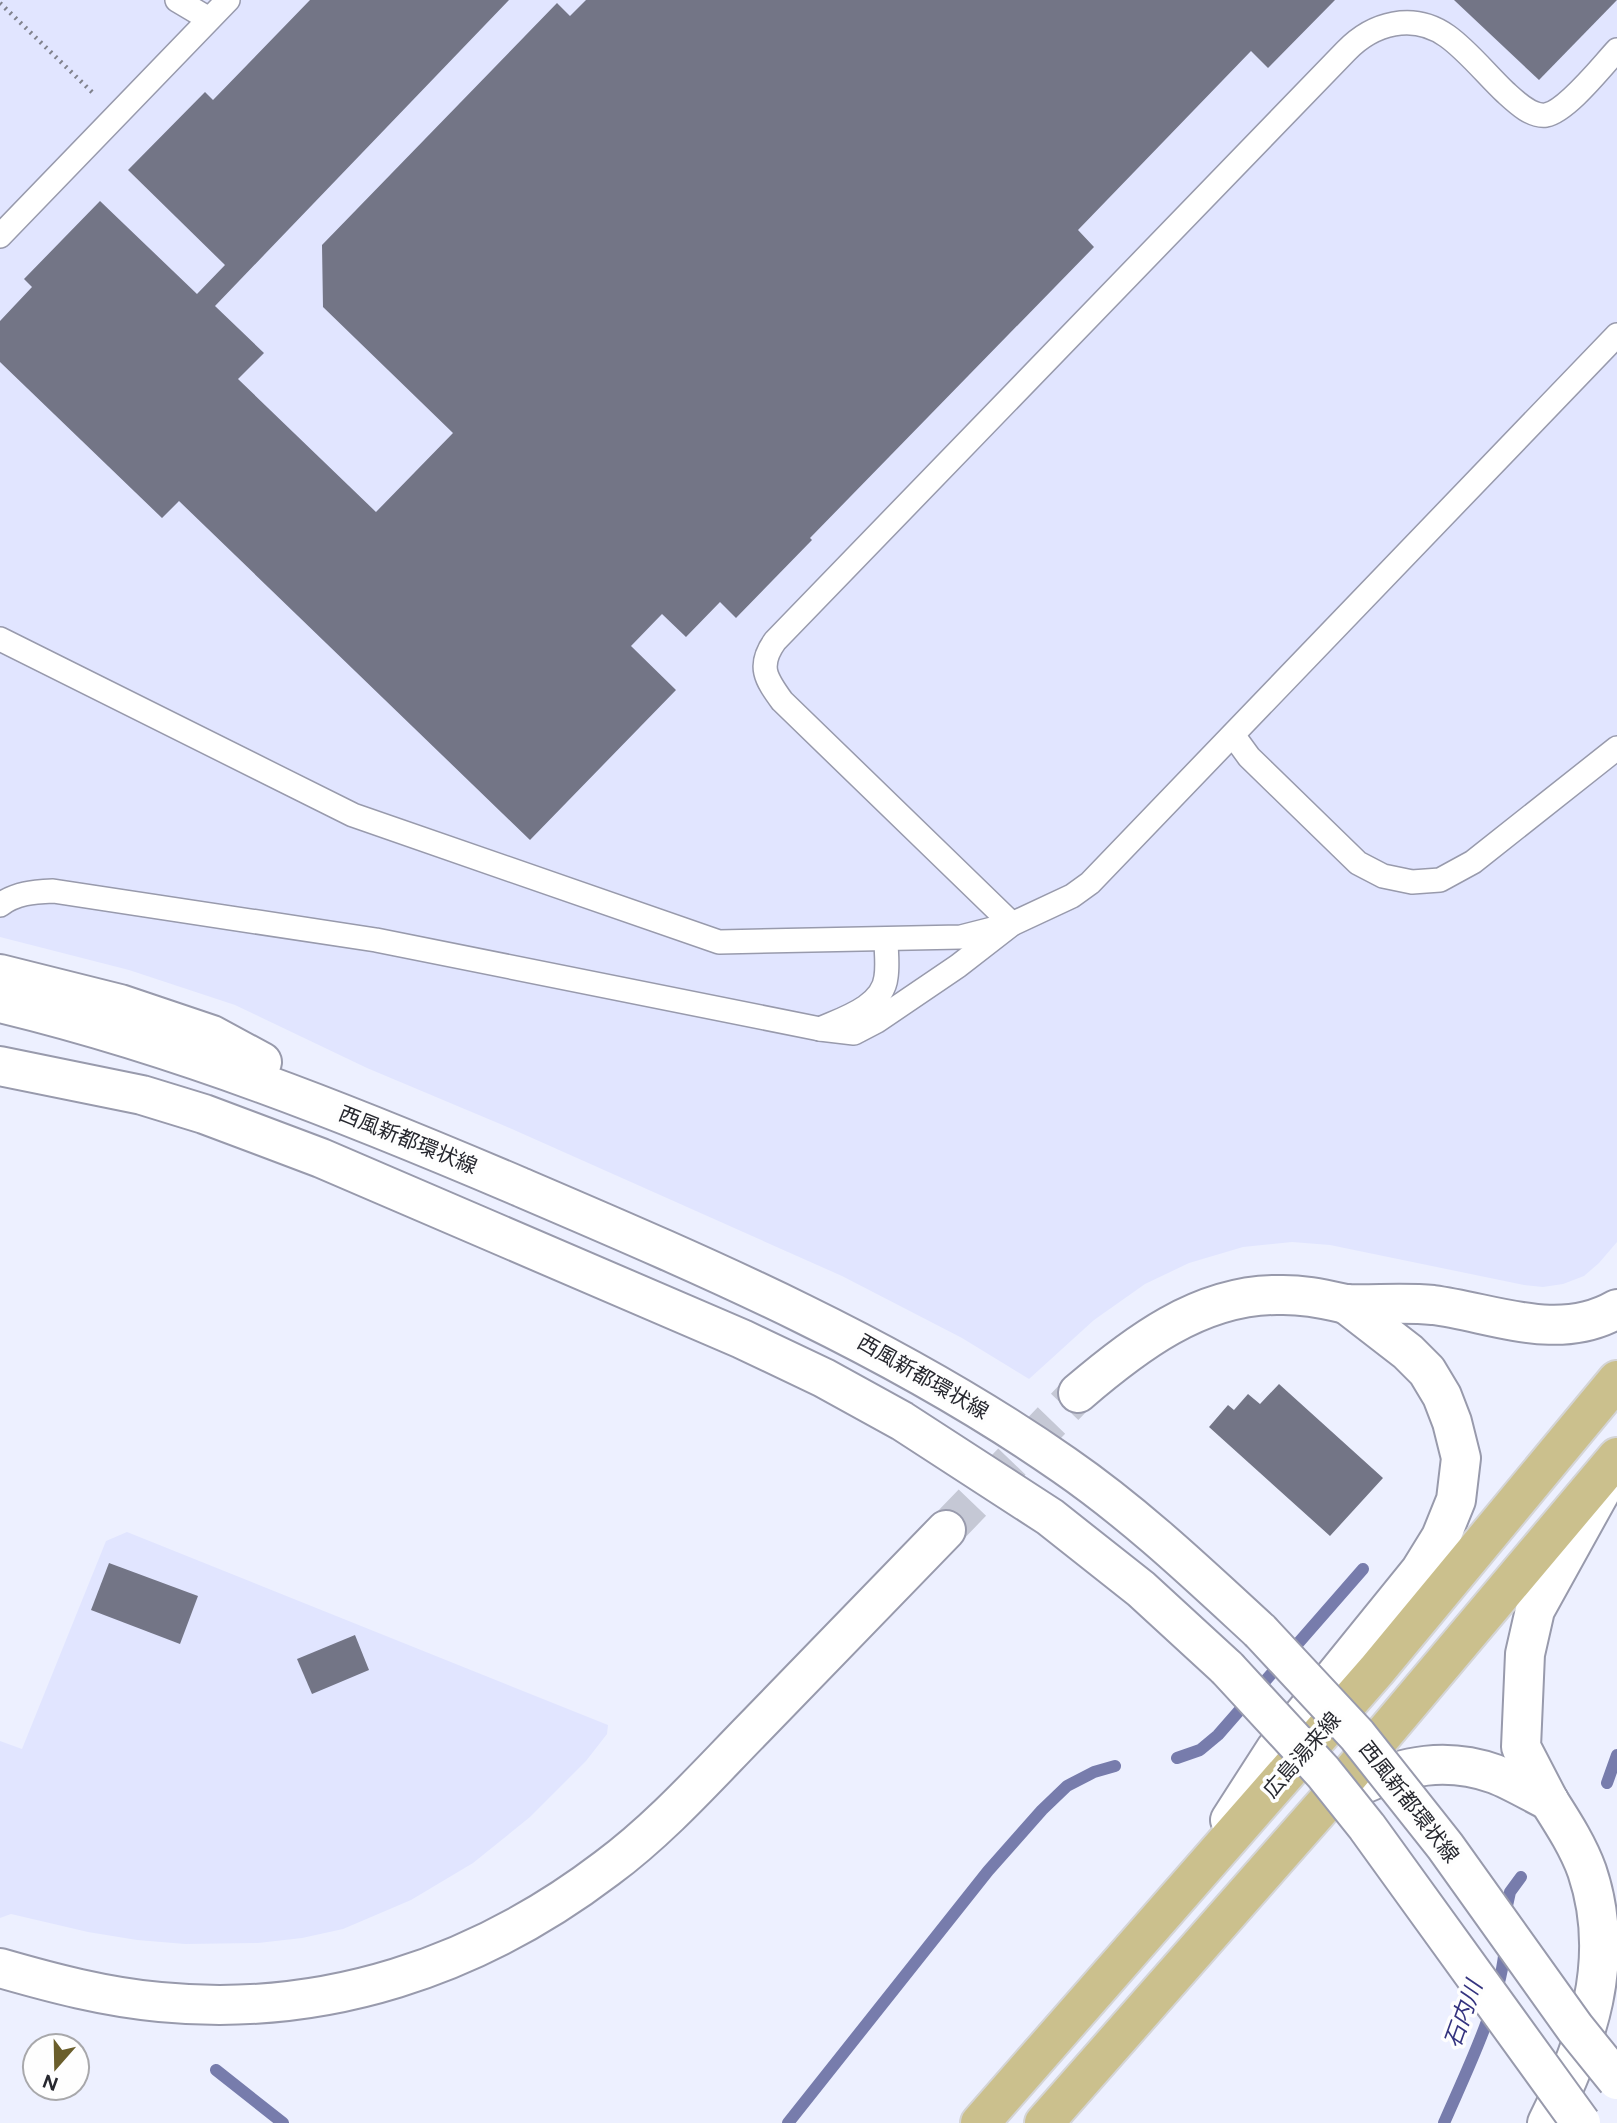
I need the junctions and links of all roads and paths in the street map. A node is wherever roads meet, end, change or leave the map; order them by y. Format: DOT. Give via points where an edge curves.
graph roads {
  1 [pos="177,0"];
  2 [pos="228,0"];
  3 [pos="0,3"];
  4 [pos="209,19"];
  5 [pos="1617,50"];
  6 [pos="116,116"];
  7 [pos="0,236"];
  8 [pos="1617,335"];
  9 [pos="0,639"];
  10 [pos="1233,735"];
  11 [pos="1617,748"];
  12 [pos="0,905"];
  13 [pos="1012,924"];
  14 [pos="886,939"];
  15 [pos="0,974"];
  16 [pos="0,1003"];
  17 [pos="820,1029"];
  18 [pos="0,1066"];
  19 [pos="377,1126"];
  20 [pos="1346,1304"];
  21 [pos="1617,1310"];
  22 [pos="1617,1380"];
  23 [pos="1078,1393"];
  24 [pos="1617,1457"];
  25 [pos="1617,1463"];
  26 [pos="946,1530"];
  27 [pos="1329,1799"];
  28 [pos="1549,1801"];
  29 [pos="1185,1891"];
  30 [pos="0,1968"];
  31 [pos="1617,2080"];
  32 [pos="980,2123"];
  33 [pos="1044,2123"];
  34 [pos="1547,2123"];
  35 [pos="1581,2123"];
  1 -- 4 [label="lane"];
  2 -- 4 [label="lane"];
  3 -- 6 [label="path"];
  4 -- 6 [label="lane"];
  5 -- 13 [label="lane" via="1565,104 1549,115 1539,115 1512,98 1447,36 1409,22 1366,33 767,653 765,674 782,701"];
  6 -- 7 [label="lane"];
  8 -- 10 [label="lane"];
  9 -- 14 [label="lane" via="353,815 703,937 738,943"];
  10 -- 11 [label="lane" via="1249,757 1358,863 1383,876 1412,882 1440,880 1458,872"];
  10 -- 13 [label="lane" via="1090,883"];
  12 -- 17 [label="lane" via="30,892 66,893 376,940"];
  13 -- 14 [label="lane" via="961,937"];
  13 -- 17 [label="lane" via="877,1021 854,1033"];
  14 -- 17 [label="lane" via="886,981 878,996 860,1011"];
  15 -- 19 [label="street" via="120,1004 212,1035"];
  16 -- 19 [label="street, 西風新都環状線" via="213,1064"];
  18 -- 35 [label="street, bridge" via="142,1095 321,1158 824,1378 912,1427 1050,1517 1141,1590 1227,1668 1323,1772"];
  19 -- 31 [label="street, 西風新都環状線, bridge" via="758,1291 917,1371 1067,1467 1168,1545 1260,1631 1357,1735 1446,1846 1560,2009"];
  20 -- 21 [label="street" via="1431,1305 1533,1325 1571,1324"];
  20 -- 23 [label="street" via="1276,1294 1201,1310 1149,1338"];
  20 -- 29 [label="street" via="1408,1352 1442,1396 1461,1458 1456,1500 1420,1571 1275,1750"];
  22 -- 29 [label="main road, 広島湯来線" via="1447,1587"];
  24 -- 27 [label="main road"];
  25 -- 28 [label="street" via="1535,1610 1529,1631 1521,1747"];
  26 -- 30 [label="street" via="642,1839 569,1896 478,1949 356,1990 223,2005 106,1994"];
  27 -- 28 [label="street" via="1378,1777 1449,1763 1496,1774"];
  27 -- 33 [label="main road"];
  28 -- 34 [label="street" via="1587,1871 1596,1904 1600,1970 1588,2030"];
  29 -- 32 [label="main road, 広島湯来線"];
}
